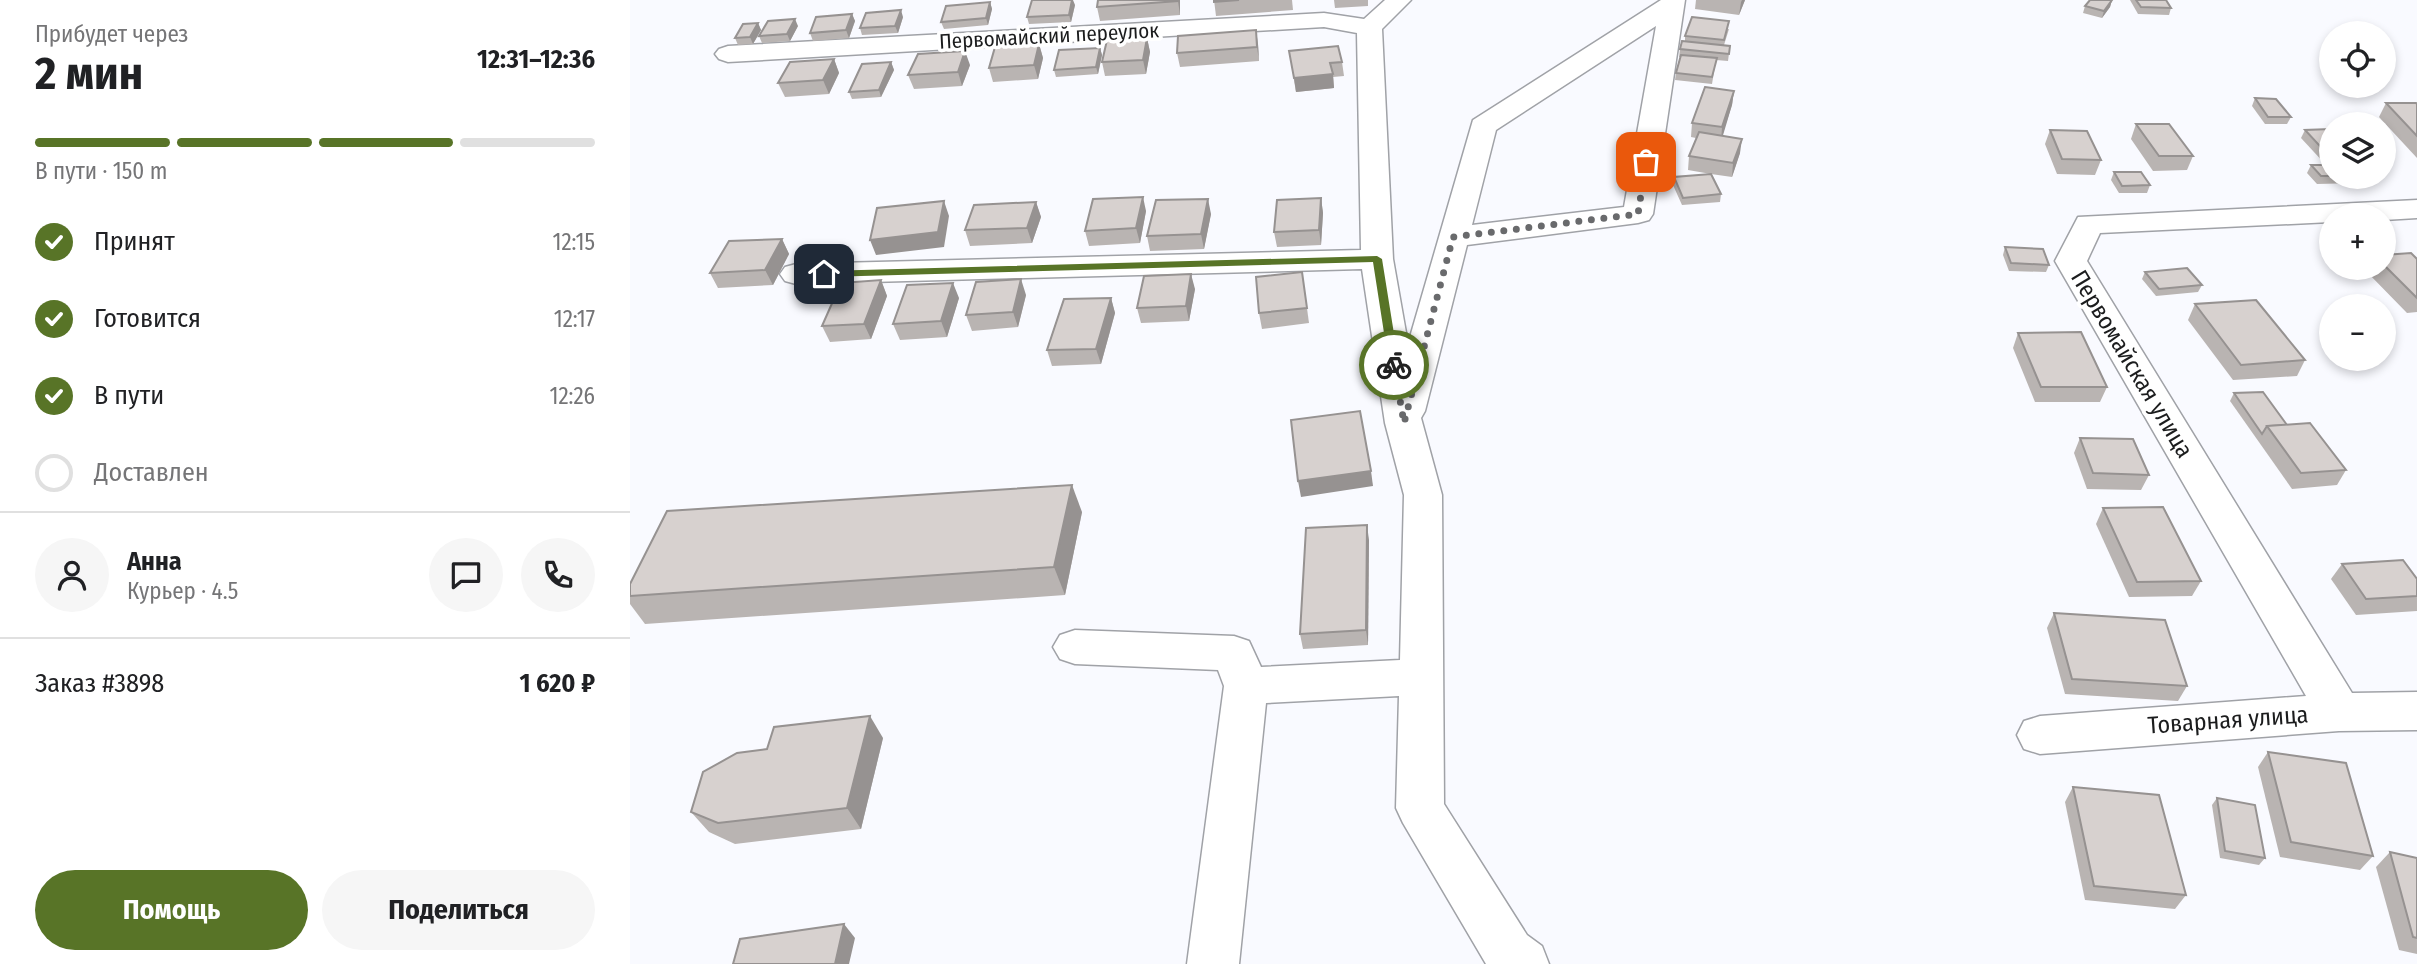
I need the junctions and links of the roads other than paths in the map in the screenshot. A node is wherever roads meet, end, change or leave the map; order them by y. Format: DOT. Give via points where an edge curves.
graph roads {
  1 [pos="1399,0"];
  2 [pos="1672,3"];
  3 [pos="1369,27"];
  4 [pos="728,54"];
  5 [pos="2417,209"];
  6 [pos="1453,237"];
  7 [pos="1377,259"];
  8 [pos="796,274"];
  9 [pos="1404,423"];
  10 [pos="1075,647"];
  11 [pos="1419,677"];
  12 [pos="1246,686"];
  13 [pos="2417,711"];
  14 [pos="2339,712"];
  15 [pos="2040,735"];
  16 [pos="1213,964"];
  17 [pos="1523,964"];
  1 -- 3 [label="street"];
  2 -- 6 [label="street" via="1483,126"];
  2 -- 6 [label="street" via="1638,214"];
  3 -- 4 [label="street, Первомайский переулок" via="1324,20"];
  3 -- 7 [label="street"];
  5 -- 14 [label="street, Первомайская улица" via="2089,224 2071,261"];
  6 -- 9 [label="street"];
  7 -- 8 [label="street"];
  7 -- 9 [label="street"];
  9 -- 11 [label="street" via="1423,495"];
  10 -- 12 [label="street" via="1234,653"];
  11 -- 12 [label="street"];
  11 -- 17 [label="street" via="1420,808 1508,953"];
  12 -- 16 [label="street"];
  13 -- 14 [label="street, Товарная улица"];
  14 -- 15 [label="street, Товарная улица"];
}
